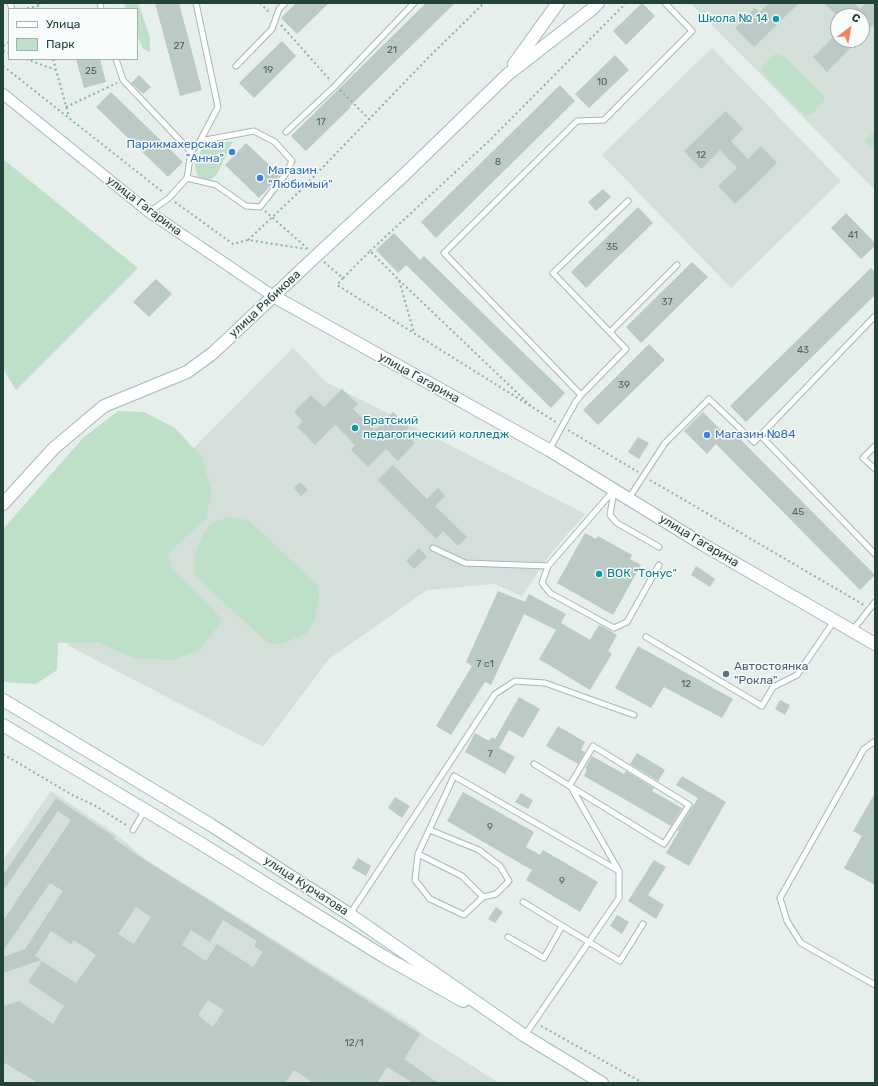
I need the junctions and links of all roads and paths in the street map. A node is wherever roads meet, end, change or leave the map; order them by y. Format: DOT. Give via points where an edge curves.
graph roads {
  1 [pos="196,3"];
  2 [pos="260,3"];
  3 [pos="285,3"];
  4 [pos="414,3"];
  5 [pos="484,3"];
  6 [pos="558,3"];
  7 [pos="626,3"];
  8 [pos="665,3"];
  9 [pos="591,5"];
  10 [pos="39,6"];
  11 [pos="28,8"];
  12 [pos="276,19"];
  13 [pos="29,60"];
  14 [pos="53,60"];
  15 [pos="116,60"];
  16 [pos="3,66"];
  17 [pos="236,66"];
  18 [pos="56,70"];
  19 [pos="507,75"];
  20 [pos="123,80"];
  21 [pos="335,86"];
  22 [pos="3,94"];
  23 [pos="66,107"];
  24 [pos="69,119"];
  25 [pos="369,119"];
  26 [pos="286,132"];
  27 [pos="200,141"];
  28 [pos="191,152"];
  29 [pos="187,178"];
  30 [pos="169,198"];
  31 [pos="628,201"];
  32 [pos="149,212"];
  33 [pos="272,217"];
  34 [pos="248,240"];
  35 [pos="370,251"];
  36 [pos="316,256"];
  37 [pos="678,264"];
  38 [pos="343,278"];
  39 [pos="398,280"];
  40 [pos="274,296"];
  41 [pos="875,316"];
  42 [pos="610,332"];
  43 [pos="414,333"];
  44 [pos="581,395"];
  45 [pos="536,410"];
  46 [pos="562,426"];
  47 [pos="760,435"];
  48 [pos="875,446"];
  49 [pos="549,450"];
  50 [pos="875,469"];
  51 [pos="644,476"];
  52 [pos="614,490"];
  53 [pos="628,499"];
  54 [pos="3,504"];
  55 [pos="659,547"];
  56 [pos="433,548"];
  57 [pos="875,554"];
  58 [pos="659,565"];
  59 [pos="548,566"];
  60 [pos="875,602"];
  61 [pos="870,609"];
  62 [pos="834,620"];
  63 [pos="852,631"];
  64 [pos="646,638"];
  65 [pos="875,644"];
  66 [pos="3,700"];
  67 [pos="634,715"];
  68 [pos="3,725"];
  69 [pos="875,741"];
  70 [pos="3,754"];
  71 [pos="534,764"];
  72 [pos="570,785"];
  73 [pos="145,810"];
  74 [pos="211,825"];
  75 [pos="133,830"];
  76 [pos="430,830"];
  77 [pos="200,843"];
  78 [pos="418,854"];
  79 [pos="619,871"];
  80 [pos="483,897"];
  81 [pos="523,902"];
  82 [pos="349,914"];
  83 [pos="643,924"];
  84 [pos="562,926"];
  85 [pos="508,937"];
  86 [pos="589,943"];
  87 [pos="875,985"];
  88 [pos="535,1022"];
  89 [pos="525,1036"];
  90 [pos="602,1083"];
  91 [pos="643,1083"];
  1 -- 27 [label="lane" via="218,107"];
  2 -- 12 [label="path"];
  3 -- 12 [label="lane" via="279,9"];
  4 -- 21 [label="lane"];
  5 -- 25 [label="path"];
  6 -- 19 [label="street, улица Рябикова"];
  7 -- 35 [label="path" via="490,140"];
  8 -- 44 [label="lane" via="692,31 604,120 577,121 444,252"];
  9 -- 19 [label="street, улица Рябикова"];
  10 -- 11 [label="path"];
  12 -- 17 [label="lane" via="272,29"];
  12 -- 21 [label="path"];
  13 -- 18 [label="path"];
  14 -- 18 [label="path"];
  15 -- 20 [label="lane"];
  16 -- 24 [label="path"];
  18 -- 23 [label="path"];
  19 -- 36 [label="street, улица Рябикова"];
  20 -- 23 [label="path"];
  20 -- 28 [label="lane"];
  21 -- 25 [label="path"];
  21 -- 26 [label="lane"];
  22 -- 32 [label="street, улица Гагарина"];
  23 -- 24 [label="path"];
  24 -- 30 [label="path"];
  25 -- 33 [label="path"];
  27 -- 28 [label="lane"];
  27 -- 29 [label="lane" via="254,131 275,142 292,161 285,175 260,207 246,206 216,185"];
  28 -- 29 [label="lane"];
  29 -- 30 [label="lane"];
  30 -- 32 [label="lane"];
  30 -- 34 [label="path" via="233,244"];
  31 -- 42 [label="lane" via="553,273"];
  32 -- 40 [label="street, улица Гагарина"];
  33 -- 34 [label="path"];
  33 -- 34 [label="path" via="309,250"];
  35 -- 38 [label="path"];
  35 -- 39 [label="path"];
  36 -- 38 [label="path"];
  36 -- 40 [label="street, улица Рябикова"];
  37 -- 42 [label="lane"];
  38 -- 43 [label="path" via="337,285"];
  39 -- 43 [label="path"];
  39 -- 45 [label="path"];
  40 -- 49 [label="street, улица Гагарина"];
  40 -- 54 [label="street, улица Рябикова" via="213,353 187,372 104,406 54,448"];
  41 -- 47 [label="lane"];
  42 -- 44 [label="lane" via="626,349"];
  43 -- 45 [label="path"];
  44 -- 46 [label="lane"];
  45 -- 46 [label="path"];
  46 -- 49 [label="lane"];
  46 -- 51 [label="path"];
  47 -- 51 [label="lane" via="754,442 709,399 665,443"];
  47 -- 57 [label="lane"];
  48 -- 50 [label="lane" via="863,458"];
  49 -- 52 [label="street, улица Гагарина"];
  51 -- 53 [label="lane"];
  51 -- 61 [label="path"];
  52 -- 53 [label="street, улица Гагарина"];
  52 -- 55 [label="lane" via="610,515 617,523"];
  52 -- 59 [label="lane"];
  53 -- 62 [label="street, улица Гагарина"];
  56 -- 59 [label="lane" via="465,563"];
  58 -- 59 [label="lane" via="627,622 614,628 550,593 542,583"];
  60 -- 61 [label="lane"];
  61 -- 63 [label="lane"];
  62 -- 63 [label="street, улица Гагарина"];
  62 -- 64 [label="lane" via="798,675 773,688 762,706"];
  63 -- 65 [label="street, улица Гагарина"];
  66 -- 74 [label="street, улица Курчатова"];
  67 -- 82 [label="lane" via="545,683 515,681 495,694"];
  68 -- 73 [label="street"];
  69 -- 87 [label="lane" via="864,749 780,898 788,921 801,943"];
  70 -- 75 [label="path"];
  71 -- 72 [label="lane"];
  72 -- 72 [label="lane" via="593,746 689,804 664,844"];
  72 -- 79 [label="lane"];
  73 -- 75 [label="lane"];
  73 -- 77 [label="street"];
  74 -- 77 [label="street"];
  74 -- 82 [label="street, улица Курчатова"];
  76 -- 78 [label="lane"];
  76 -- 79 [label="lane" via="454,776"];
  76 -- 80 [label="lane" via="479,850 500,866 509,881 496,894"];
  77 -- 89 [label="street" via="383,956"];
  78 -- 80 [label="lane" via="462,876"];
  78 -- 80 [label="lane" via="415,880 430,899 464,915"];
  79 -- 86 [label="lane" via="619,898"];
  81 -- 84 [label="lane"];
  82 -- 89 [label="street, улица Курчатова"];
  83 -- 86 [label="lane" via="620,961"];
  84 -- 85 [label="lane" via="544,958"];
  84 -- 86 [label="lane"];
  86 -- 88 [label="lane"];
  88 -- 89 [label="lane"];
  88 -- 91 [label="path"];
  89 -- 90 [label="street, улица Курчатова"];
}
